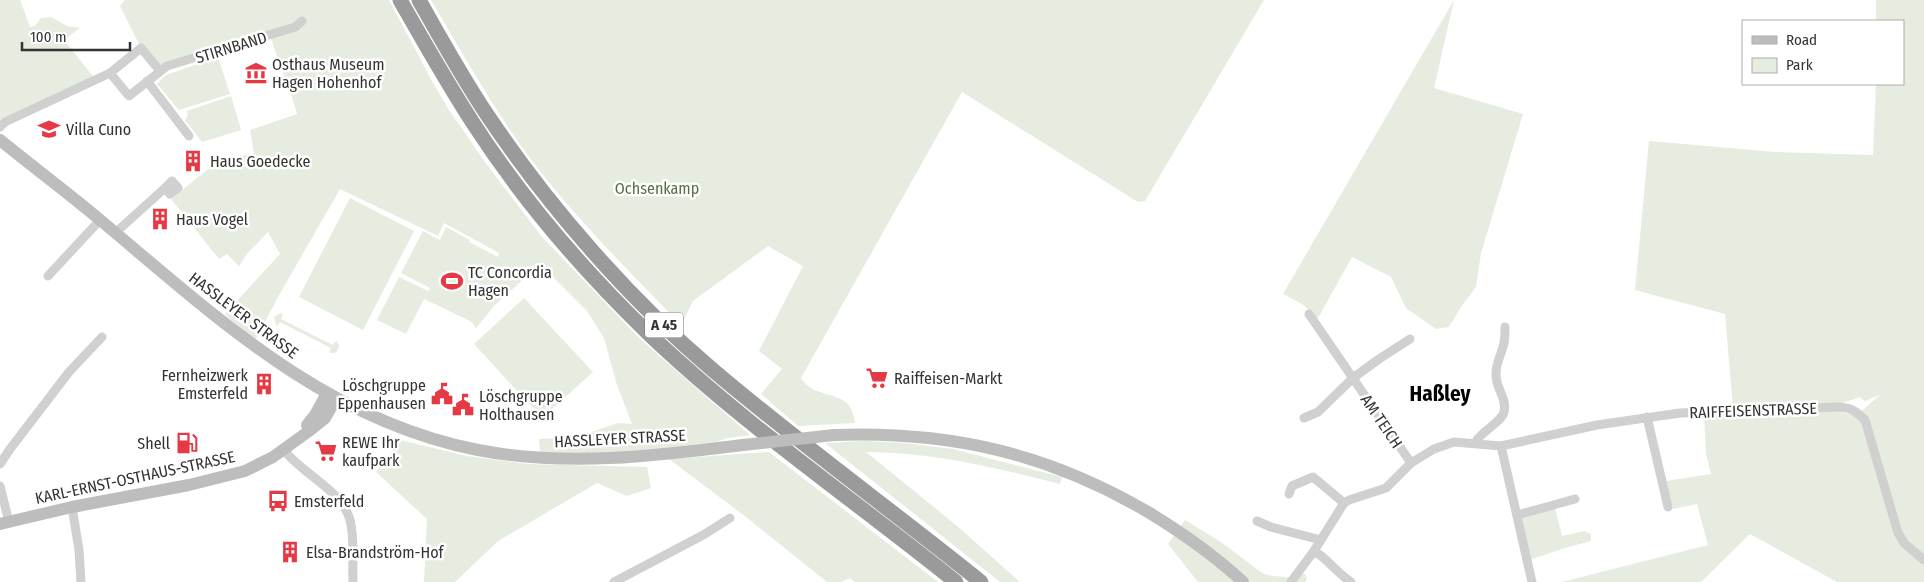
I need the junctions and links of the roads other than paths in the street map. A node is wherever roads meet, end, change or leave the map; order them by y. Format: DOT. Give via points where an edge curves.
graph roads {
  1 [pos="400,0"];
  2 [pos="419,0"];
  3 [pos="302,21"];
  4 [pos="160,71"];
  5 [pos="110,73"];
  6 [pos="147,81"];
  7 [pos="0,127"];
  8 [pos="189,136"];
  9 [pos="0,140"];
  10 [pos="165,188"];
  11 [pos="100,220"];
  12 [pos="115,233"];
  13 [pos="48,276"];
  14 [pos="1309,314"];
  15 [pos="1505,327"];
  16 [pos="102,337"];
  17 [pos="1410,340"];
  18 [pos="1354,378"];
  19 [pos="331,396"];
  20 [pos="1647,417"];
  21 [pos="1304,418"];
  22 [pos="1475,443"];
  23 [pos="1501,446"];
  24 [pos="284,450"];
  25 [pos="1411,463"];
  26 [pos="0,464"];
  27 [pos="0,486"];
  28 [pos="1289,494"];
  29 [pos="1575,499"];
  30 [pos="1344,503"];
  31 [pos="72,507"];
  32 [pos="1668,507"];
  33 [pos="1517,515"];
  34 [pos="730,518"];
  35 [pos="1257,521"];
  36 [pos="4,523"];
  37 [pos="1320,540"];
  38 [pos="1314,551"];
  39 [pos="1924,560"];
  40 [pos="81,582"];
  41 [pos="353,582"];
  42 [pos="614,582"];
  43 [pos="956,582"];
  44 [pos="981,582"];
  45 [pos="1243,582"];
  46 [pos="1291,582"];
  47 [pos="1351,582"];
  48 [pos="1532,582"];
  1 -- 43 [label="highway, A 45" via="473,124 566,246 604,288 697,377"];
  2 -- 44 [label="highway, A 45" via="456,66 511,150 553,206 628,288 713,370"];
  3 -- 4 [label="street, STIRNBAND" via="295,27 167,66"];
  4 -- 5 [label="street" via="141,48"];
  4 -- 6 [label="street, STIRNBAND"];
  5 -- 6 [label="street, STIRNBAND" via="129,96"];
  5 -- 7 [label="street"];
  6 -- 8 [label="street"];
  9 -- 11 [label="main road, HASSLEYER STRASSE"];
  10 -- 12 [label="street"];
  11 -- 12 [label="main road, HASSLEYER STRASSE"];
  11 -- 13 [label="street"];
  12 -- 19 [label="main road, HASSLEYER STRASSE" via="231,330"];
  14 -- 18 [label="street, AM TEICH"];
  15 -- 22 [label="street" via="1496,372 1504,412 1478,436"];
  16 -- 26 [label="street" via="69,372"];
  17 -- 18 [label="street, AM TEICH"];
  18 -- 21 [label="street, AM TEICH" via="1318,412"];
  18 -- 25 [label="street, AM TEICH"];
  19 -- 24 [label="main road, KARL-ERNST-OSTHAUS-STRASSE" via="324,418"];
  19 -- 45 [label="main road, HASSLEYER STRASSE, bridge" via="408,431 449,444 525,457 563,459 660,455 834,435 945,439 1000,450 1065,470 1116,494 1183,534"];
  20 -- 23 [label="street, RAIFFEISENSTRASSE"];
  20 -- 32 [label="street"];
  20 -- 39 [label="street, RAIFFEISENSTRASSE" via="1709,411 1837,407 1848,407 1858,412 1866,420 1898,533 1905,544"];
  22 -- 23 [label="street, RAIFFEISENSTRASSE"];
  22 -- 25 [label="street, RAIFFEISENSTRASSE" via="1444,444"];
  23 -- 33 [label="street"];
  24 -- 31 [label="main road, KARL-ERNST-OSTHAUS-STRASSE" via="235,474"];
  24 -- 41 [label="street" via="346,509 351,524"];
  25 -- 30 [label="street, RAIFFEISENSTRASSE" via="1386,488"];
  27 -- 36 [label="street"];
  28 -- 30 [label="street" via="1292,486 1313,476"];
  29 -- 33 [label="street"];
  30 -- 37 [label="street"];
  31 -- 36 [label="main road, KARL-ERNST-OSTHAUS-STRASSE"];
  31 -- 40 [label="street"];
  33 -- 48 [label="street"];
  34 -- 42 [label="street"];
  35 -- 37 [label="street"];
  37 -- 38 [label="street"];
  38 -- 46 [label="street"];
  38 -- 47 [label="street"];
}
